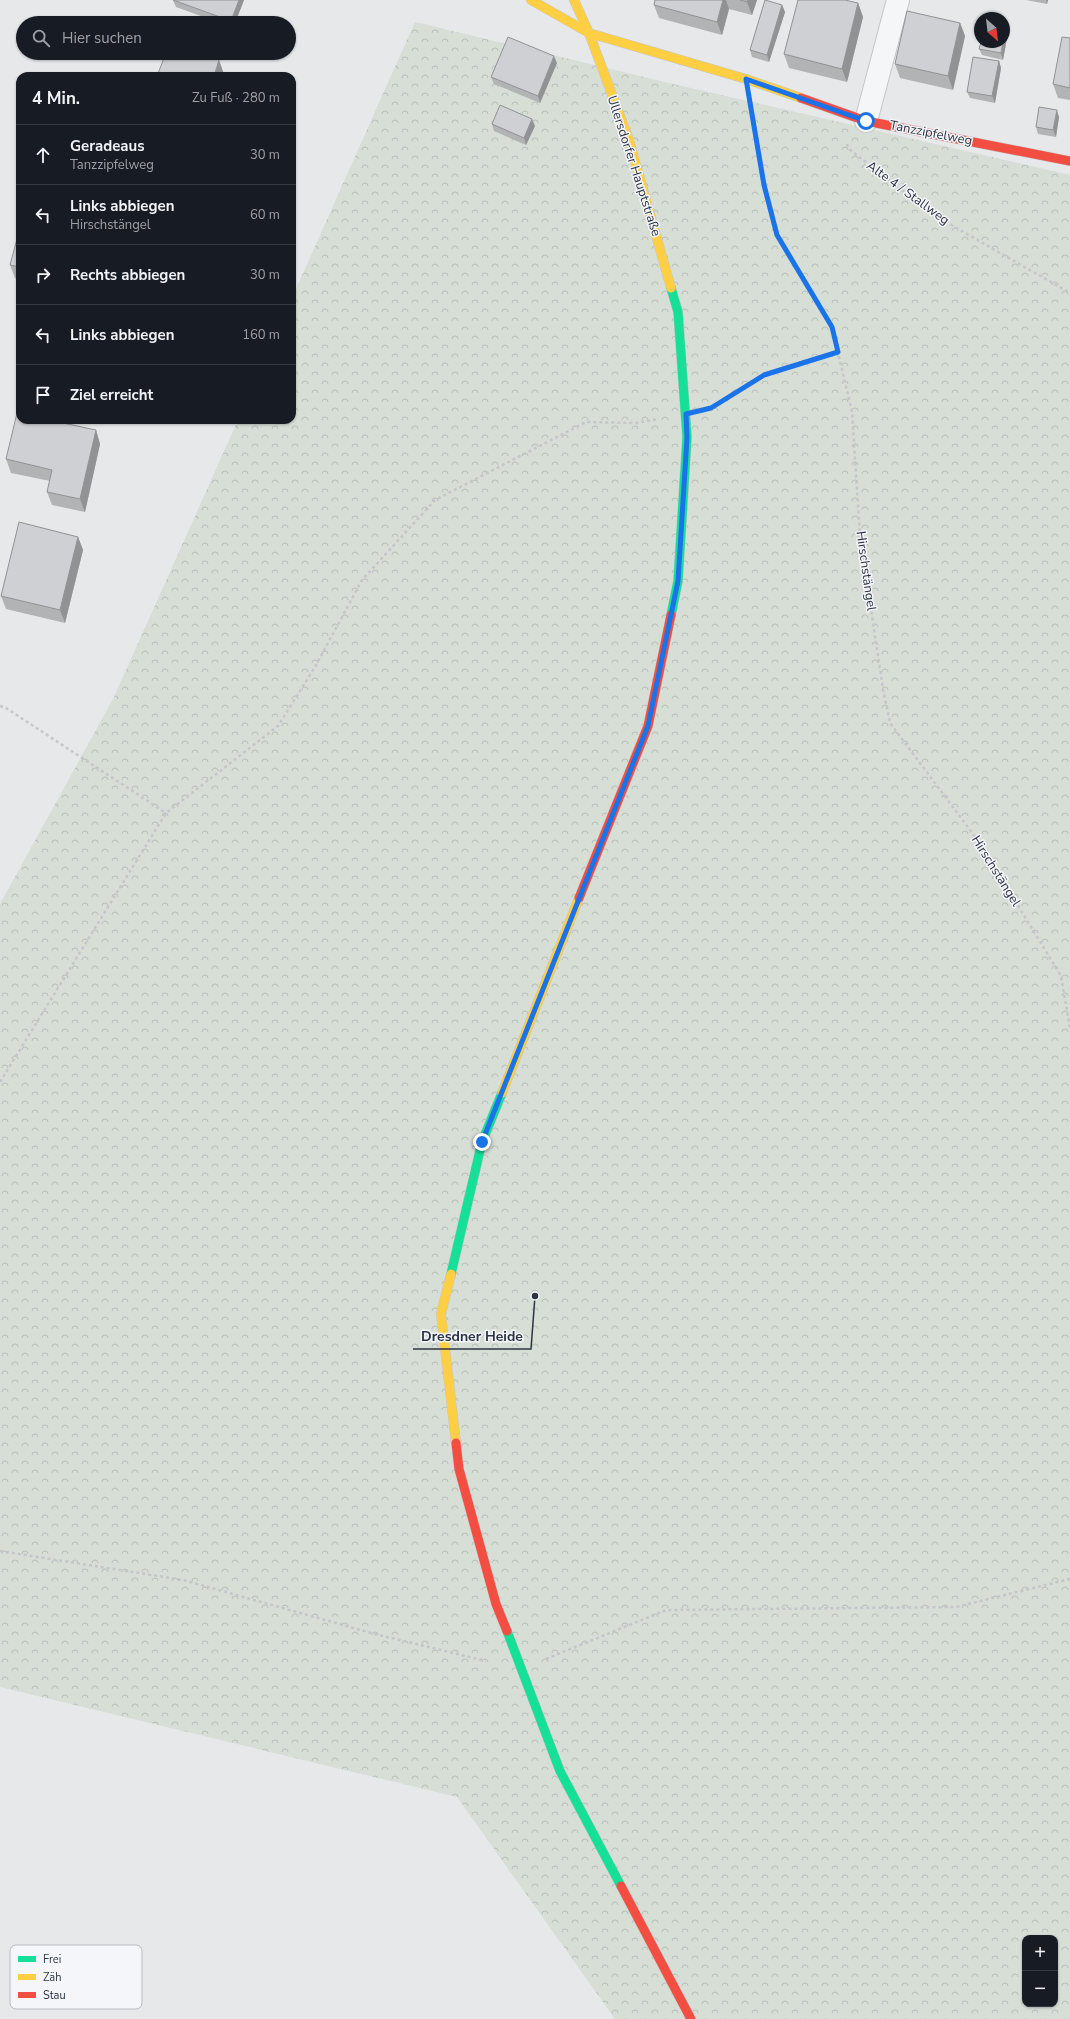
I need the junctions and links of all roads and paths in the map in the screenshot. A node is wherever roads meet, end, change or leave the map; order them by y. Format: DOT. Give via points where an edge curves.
graph roads {
  1 [pos="531,0"];
  2 [pos="574,0"];
  3 [pos="898,0"];
  4 [pos="589,33"];
  5 [pos="746,79"];
  6 [pos="832,108"];
  7 [pos="866,121"];
  8 [pos="1070,161"];
  9 [pos="1070,292"];
  10 [pos="838,352"];
  11 [pos="686,414"];
  12 [pos="0,706"];
  13 [pos="166,812"];
  14 [pos="1070,1028"];
  15 [pos="0,1082"];
  16 [pos="0,1551"];
  17 [pos="1070,1579"];
  18 [pos="521,1670"];
  19 [pos="691,2019"];
  1 -- 4 [label="main road, Tanzzipfelweg"];
  2 -- 4 [label="main road, Ullersdorfer Hauptstraße"];
  3 -- 7 [label="street"];
  4 -- 5 [label="main road, Tanzzipfelweg"];
  4 -- 11 [label="main road, Ullersdorfer Hauptstraße" via="629,140 678,312"];
  5 -- 6 [label="main road, Tanzzipfelweg"];
  5 -- 10 [label="path, Hirschstängel" via="764,185 777,235 832,327"];
  6 -- 7 [label="main road, Tanzzipfelweg"];
  6 -- 9 [label="path, Alte 4 / Stallweg" via="849,149 932,214"];
  7 -- 8 [label="main road, Tanzzipfelweg"];
  10 -- 11 [label="path" via="764,375 711,408"];
  10 -- 14 [label="path, Hirschstängel" via="852,412 860,536 890,723 979,842 1061,976"];
  11 -- 13 [label="path" via="636,423 586,422 435,500 362,580 315,667 278,726"];
  11 -- 18 [label="main road, Ullersdorfer Hauptstraße" via="687,438 678,581 648,726 482,1142 440,1314 459,1469 496,1604"];
  12 -- 13 [label="path"];
  13 -- 15 [label="path"];
  16 -- 18 [label="path" via="183,1580 376,1634"];
  17 -- 18 [label="path" via="956,1607 666,1610"];
  18 -- 19 [label="main road, Ullersdorfer Hauptstraße" via="560,1772"];
}
